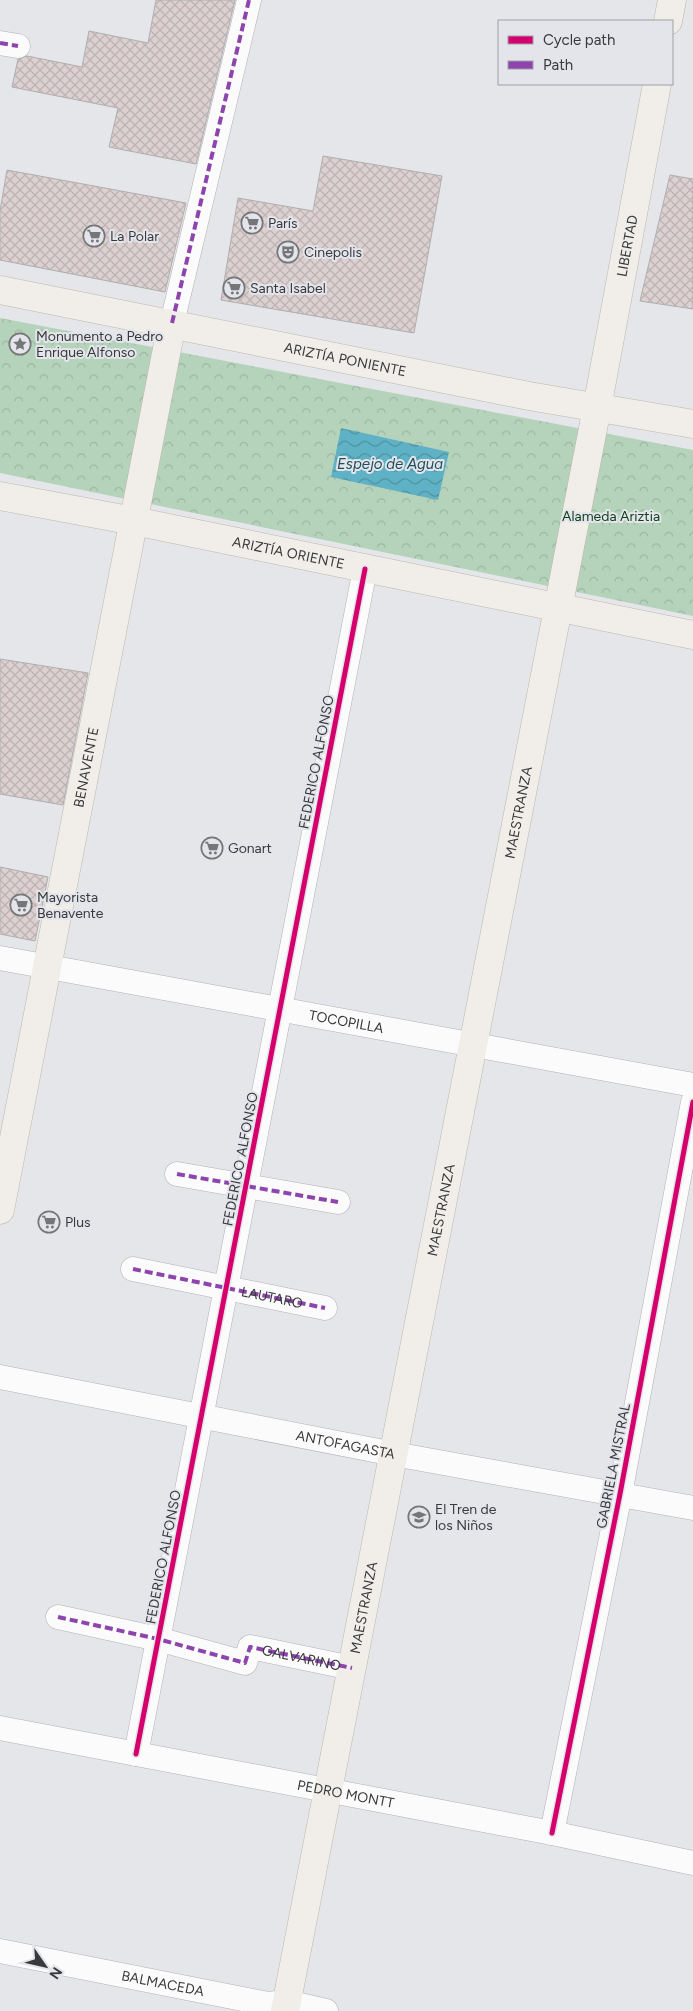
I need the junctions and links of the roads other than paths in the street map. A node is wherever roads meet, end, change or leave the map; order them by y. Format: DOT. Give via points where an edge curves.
graph roads {
  1 [pos="249,0"];
  2 [pos="672,0"];
  3 [pos="668,20"];
  4 [pos="657,85"];
  5 [pos="0,290"];
  6 [pos="172,324"];
  7 [pos="598,408"];
  8 [pos="693,424"];
  9 [pos="0,496"];
  10 [pos="134,521"];
  11 [pos="365,569"];
  12 [pos="558,608"];
  13 [pos="693,635"];
  14 [pos="0,958"];
  15 [pos="47,967"];
  16 [pos="280,1011"];
  17 [pos="474,1045"];
  18 [pos="693,1085"];
  19 [pos="693,1102"];
  20 [pos="177,1174"];
  21 [pos="246,1186"];
  22 [pos="338,1202"];
  23 [pos="0,1210"];
  24 [pos="133,1269"];
  25 [pos="226,1287"];
  26 [pos="325,1308"];
  27 [pos="0,1377"];
  28 [pos="201,1416"];
  29 [pos="394,1454"];
  30 [pos="620,1494"];
  31 [pos="693,1508"];
  32 [pos="58,1617"];
  33 [pos="158,1639"];
  34 [pos="352,1668"];
  35 [pos="0,1728"];
  36 [pos="136,1754"];
  37 [pos="328,1791"];
  38 [pos="552,1833"];
  39 [pos="693,1863"];
  40 [pos="0,1951"];
  41 [pos="286,2007"];
  42 [pos="326,2011"];
  1 -- 6 [label="street"];
  2 -- 3 [label="main road"];
  4 -- 7 [label="main road, LIBERTAD"];
  5 -- 6 [label="main road, ARIZTÍA PONIENTE"];
  6 -- 7 [label="main road, ARIZTÍA PONIENTE"];
  6 -- 10 [label="main road, BENAVENTE"];
  7 -- 8 [label="main road, ARIZTÍA PONIENTE"];
  7 -- 12 [label="main road, MAESTRANZA"];
  9 -- 10 [label="main road, ARIZTÍA ORIENTE"];
  10 -- 11 [label="main road, ARIZTÍA ORIENTE"];
  10 -- 15 [label="main road, BENAVENTE"];
  11 -- 12 [label="main road, ARIZTÍA ORIENTE"];
  11 -- 16 [label="street, FEDERICO ALFONSO"];
  12 -- 13 [label="main road, ARIZTÍA ORIENTE"];
  12 -- 17 [label="main road, MAESTRANZA"];
  14 -- 15 [label="street, TOCOPILLA"];
  15 -- 16 [label="street, TOCOPILLA"];
  15 -- 23 [label="main road, BENAVENTE"];
  16 -- 17 [label="street, TOCOPILLA"];
  16 -- 21 [label="street, FEDERICO ALFONSO"];
  17 -- 18 [label="street, TOCOPILLA"];
  17 -- 29 [label="main road, MAESTRANZA"];
  19 -- 30 [label="street, GABRIELA MISTRAL"];
  20 -- 21 [label="street"];
  21 -- 22 [label="street"];
  21 -- 25 [label="street, FEDERICO ALFONSO"];
  24 -- 25 [label="street, LAUTARO"];
  25 -- 26 [label="street, LAUTARO"];
  25 -- 28 [label="street, FEDERICO ALFONSO"];
  27 -- 28 [label="street, ANTOFAGASTA"];
  28 -- 29 [label="street, ANTOFAGASTA"];
  28 -- 33 [label="street, FEDERICO ALFONSO"];
  29 -- 30 [label="street, ANTOFAGASTA"];
  29 -- 34 [label="main road, MAESTRANZA"];
  30 -- 31 [label="street, ANTOFAGASTA"];
  30 -- 38 [label="street, GABRIELA MISTRAL"];
  32 -- 33 [label="street, GALVARINO"];
  33 -- 34 [label="street, GALVARINO" via="245,1663 250,1647"];
  33 -- 36 [label="street, FEDERICO ALFONSO"];
  34 -- 37 [label="main road, MAESTRANZA"];
  35 -- 36 [label="street, PEDRO MONTT"];
  36 -- 37 [label="street, PEDRO MONTT"];
  37 -- 38 [label="street, PEDRO MONTT"];
  37 -- 41 [label="main road, MAESTRANZA"];
  38 -- 39 [label="street, PEDRO MONTT"];
  40 -- 41 [label="street, BALMACEDA"];
  41 -- 42 [label="street, BALMACEDA"];
}
